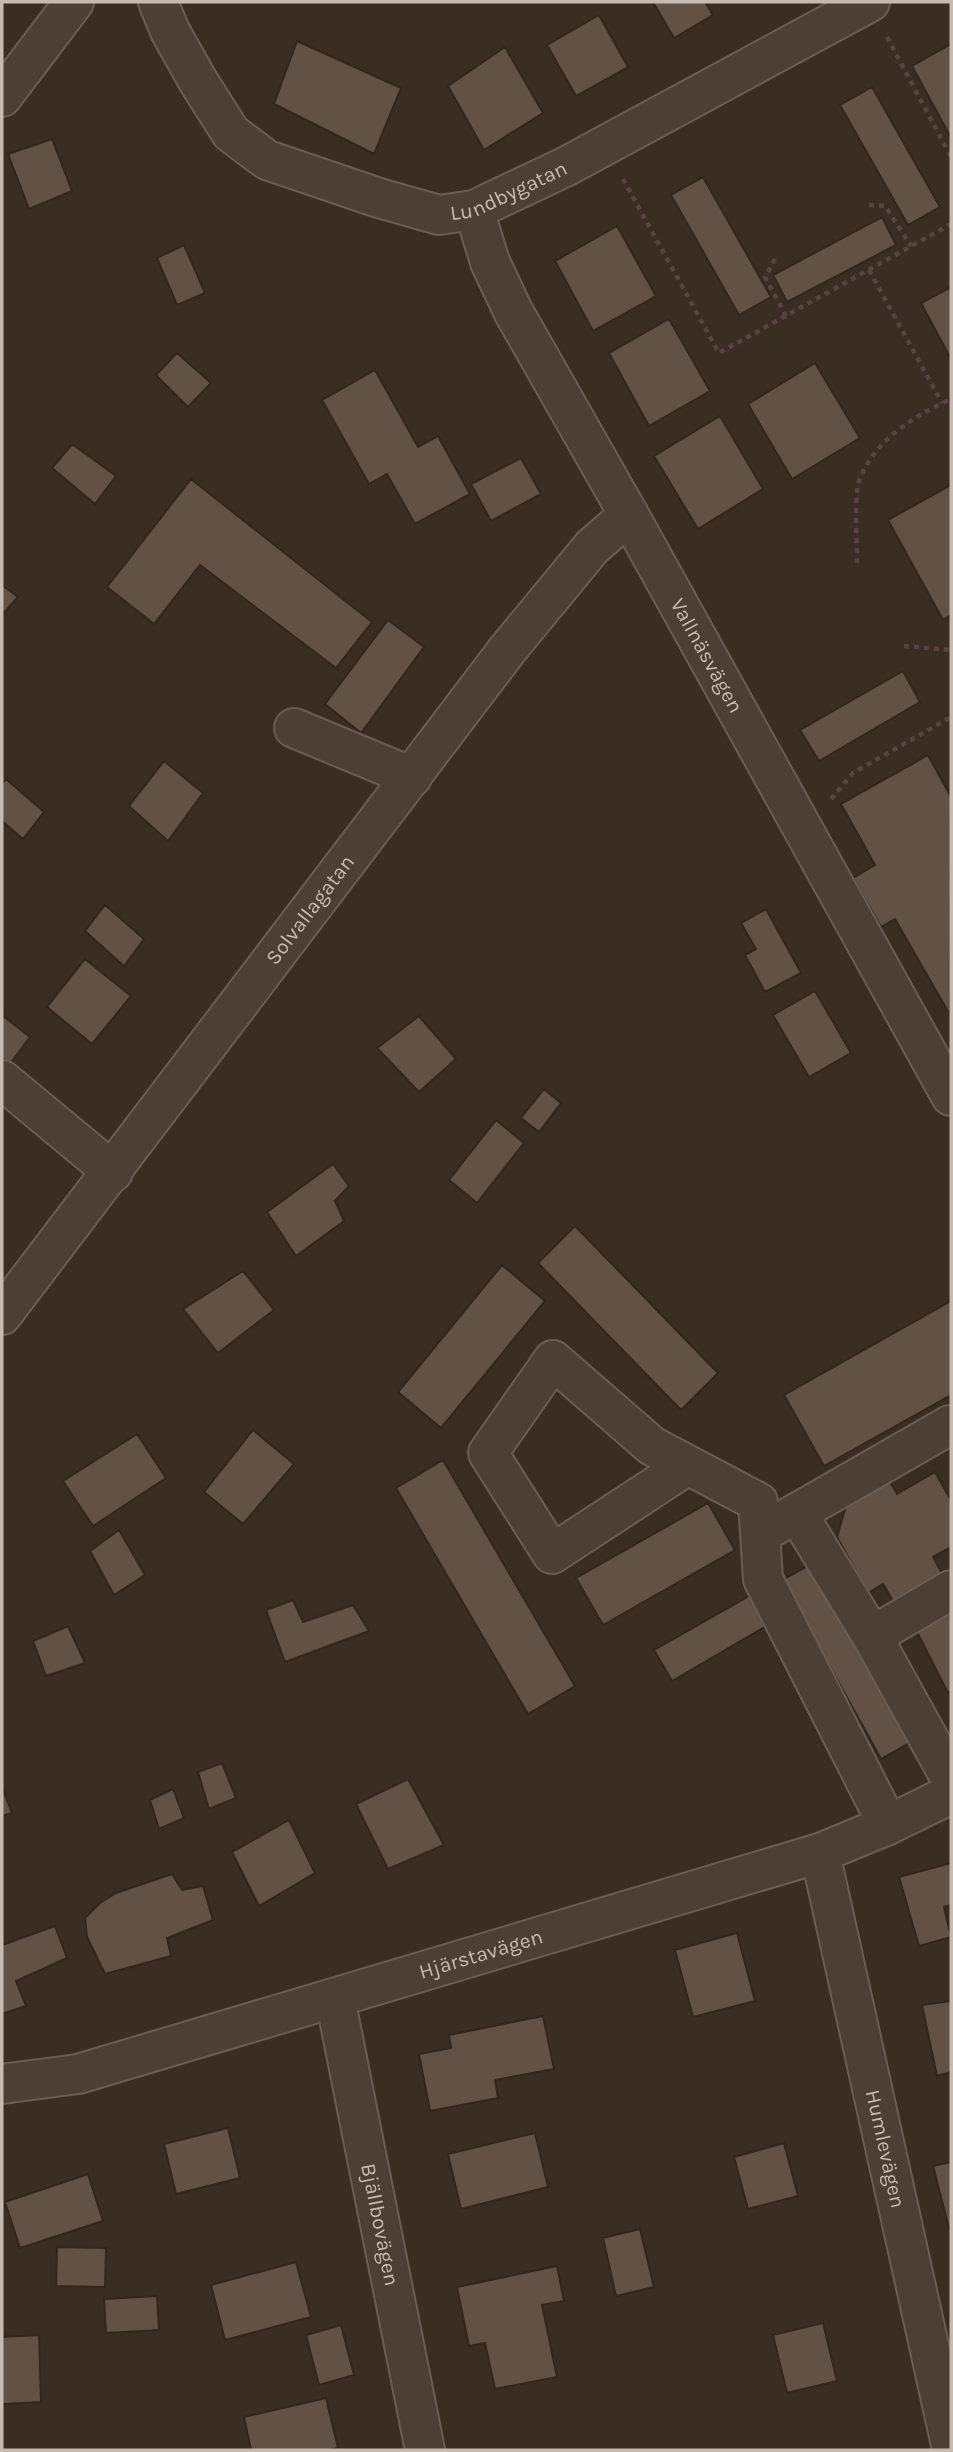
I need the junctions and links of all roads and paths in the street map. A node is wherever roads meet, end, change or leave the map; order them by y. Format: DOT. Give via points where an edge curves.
graph roads {
  1 [pos="74,2"];
  2 [pos="158,2"];
  3 [pos="869,2"];
  4 [pos="2,97"];
  5 [pos="605,145"];
  6 [pos="951,157"];
  7 [pos="869,205"];
  8 [pos="474,210"];
  9 [pos="951,224"];
  10 [pos="911,246"];
  11 [pos="775,259"];
  12 [pos="869,270"];
  13 [pos="786,316"];
  14 [pos="951,399"];
  15 [pos="942,403"];
  16 [pos="629,515"];
  17 [pos="857,563"];
  18 [pos="904,646"];
  19 [pos="951,650"];
  20 [pos="951,717"];
  21 [pos="295,728"];
  22 [pos="412,777"];
  23 [pos="800,822"];
  24 [pos="2,1080"];
  25 [pos="951,1096"];
  26 [pos="113,1171"];
  27 [pos="2,1315"];
  28 [pos="951,1428"];
  29 [pos="688,1465"];
  30 [pos="797,1513"];
  31 [pos="760,1534"];
  32 [pos="951,1590"];
  33 [pos="872,1636"];
  34 [pos="951,1779"];
  35 [pos="951,1794"];
  36 [pos="888,1825"];
  37 [pos="820,1853"];
  38 [pos="335,1998"];
  39 [pos="2,2084"];
  40 [pos="951,2445"];
  41 [pos="425,2450"];
  1 -- 4 [label="street"];
  2 -- 8 [label="street, Lundbygatan" via="192,71 231,133 267,160 439,215"];
  3 -- 5 [label="street, Lundbygatan"];
  3 -- 6 [label="path"];
  5 -- 8 [label="street, Lundbygatan"];
  5 -- 13 [label="path" via="719,353"];
  7 -- 10 [label="path" via="885,206"];
  8 -- 16 [label="street, Vallnäsvägen" via="490,262 513,311"];
  9 -- 10 [label="path"];
  10 -- 12 [label="path"];
  11 -- 13 [label="path" via="765,277"];
  12 -- 13 [label="path"];
  12 -- 15 [label="path"];
  14 -- 15 [label="path"];
  15 -- 17 [label="path" via="881,443 858,482"];
  16 -- 22 [label="street, Solvallagatan" via="584,557"];
  16 -- 23 [label="street, Vallnäsvägen"];
  18 -- 19 [label="path"];
  20 -- 23 [label="path" via="853,773 825,807"];
  21 -- 22 [label="street"];
  22 -- 26 [label="street, Solvallagatan"];
  23 -- 25 [label="street, Vallnäsvägen"];
  24 -- 26 [label="street"];
  26 -- 27 [label="street, Solvallagatan"];
  28 -- 30 [label="street"];
  29 -- 29 [label="street" via="652,1446 553,1360 488,1453 552,1554"];
  29 -- 31 [label="street" via="758,1502"];
  30 -- 31 [label="street"];
  30 -- 33 [label="street"];
  31 -- 36 [label="street" via="763,1579"];
  32 -- 33 [label="street"];
  33 -- 34 [label="street"];
  35 -- 36 [label="street, Hjärstavägen"];
  36 -- 37 [label="street, Hjärstavägen"];
  37 -- 38 [label="street, Hjärstavägen"];
  37 -- 40 [label="street, Humlevägen"];
  38 -- 39 [label="street, Hjärstavägen" via="78,2074"];
  38 -- 41 [label="street, Bjällbovägen"];
}
